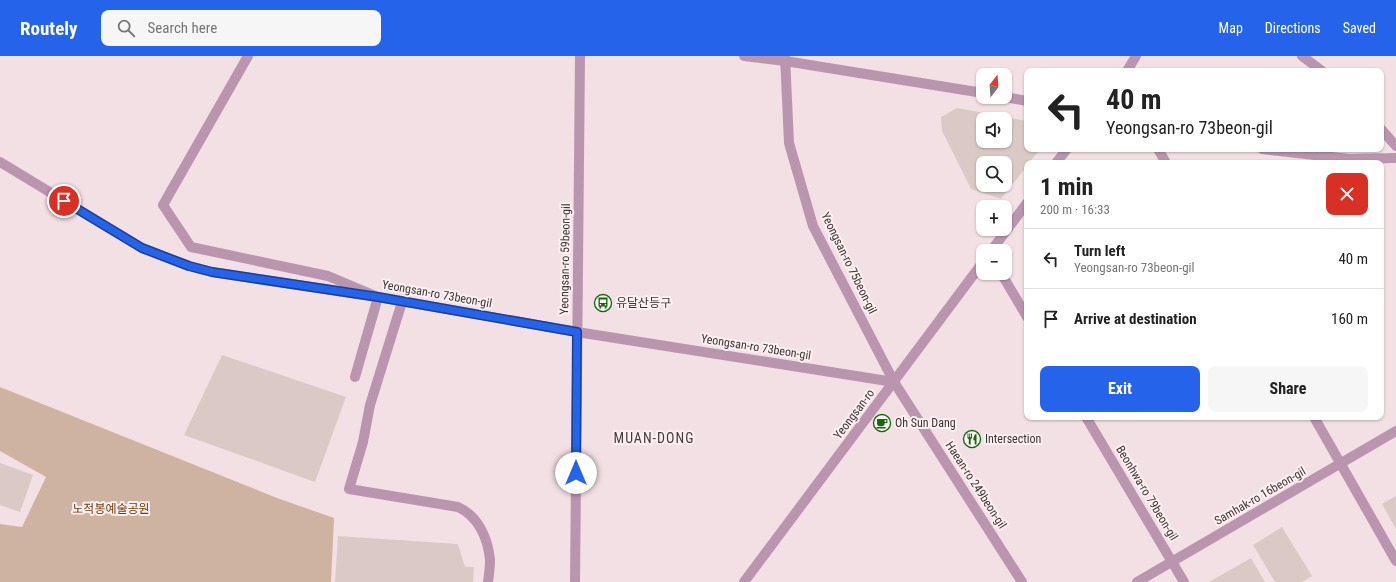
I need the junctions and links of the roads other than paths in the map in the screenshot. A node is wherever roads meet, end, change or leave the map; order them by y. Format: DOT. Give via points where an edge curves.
graph roads {
  1 [pos="248,56"];
  2 [pos="580,56"];
  3 [pos="744,56"];
  4 [pos="1136,56"];
  5 [pos="1302,56"];
  6 [pos="785,58"];
  7 [pos="1129,68"];
  8 [pos="1318,68"];
  9 [pos="976,92"];
  10 [pos="1012,98"];
  11 [pos="1024,100"];
  12 [pos="1384,132"];
  13 [pos="1396,146"];
  14 [pos="1065,152"];
  15 [pos="1286,152"];
  16 [pos="1396,158"];
  17 [pos="1058,160"];
  18 [pos="1349,160"];
  19 [pos="1349,160"];
  20 [pos="0,162"];
  21 [pos="1024,207"];
  22 [pos="996,244"];
  23 [pos="976,271"];
  24 [pos="1005,280"];
  25 [pos="378,297"];
  26 [pos="402,302"];
  27 [pos="1024,312"];
  28 [pos="577,332"];
  29 [pos="355,377"];
  30 [pos="894,382"];
  31 [pos="1088,420"];
  32 [pos="1316,420"];
  33 [pos="1396,432"];
  34 [pos="1341,464"];
  35 [pos="1396,561"];
  36 [pos="1173,562"];
  37 [pos="488,582"];
  38 [pos="575,582"];
  39 [pos="744,582"];
  40 [pos="1022,582"];
  41 [pos="1137,582"];
  42 [pos="1184,582"];
  1 -- 25 [label="street" via="163,205 191,247 328,276"];
  2 -- 28 [label="street, Yeongsan-ro 59beon-gil"];
  3 -- 6 [label="street"];
  4 -- 7 [label="street"];
  5 -- 8 [label="street"];
  6 -- 9 [label="street"];
  6 -- 30 [label="street, Yeongsan-ro 75beon-gil" via="789,143 813,226"];
  10 -- 11 [label="street"];
  12 -- 13 [label="street"];
  14 -- 17 [label="street"];
  15 -- 18 [label="street"];
  16 -- 19 [label="street"];
  20 -- 25 [label="street, Yeongsan-ro 73beon-gil" via="142,248 189,266 212,272"];
  21 -- 22 [label="street"];
  23 -- 30 [label="street, Yeongsan-ro"];
  24 -- 27 [label="street"];
  25 -- 26 [label="street, Yeongsan-ro 73beon-gil"];
  25 -- 29 [label="street"];
  26 -- 28 [label="street, Yeongsan-ro 73beon-gil"];
  26 -- 37 [label="street" via="370,405 364,442 349,490 458,507 467,511 484,534 490,560"];
  28 -- 30 [label="street, Yeongsan-ro 73beon-gil"];
  28 -- 38 [label="street, Yeongsan-ro 59beon-gil"];
  30 -- 39 [label="street, Yeongsan-ro"];
  30 -- 40 [label="street, Haean-ro 249beon-gil"];
  31 -- 36 [label="street, Beonhwa-ro 79beon-gil"];
  32 -- 34 [label="street"];
  33 -- 34 [label="street, Samhak-ro 16beon-gil"];
  34 -- 35 [label="street"];
  34 -- 36 [label="street, Samhak-ro 16beon-gil"];
  36 -- 41 [label="street, Samhak-ro 16beon-gil"];
  36 -- 42 [label="street, Beonhwa-ro 79beon-gil"];
}
